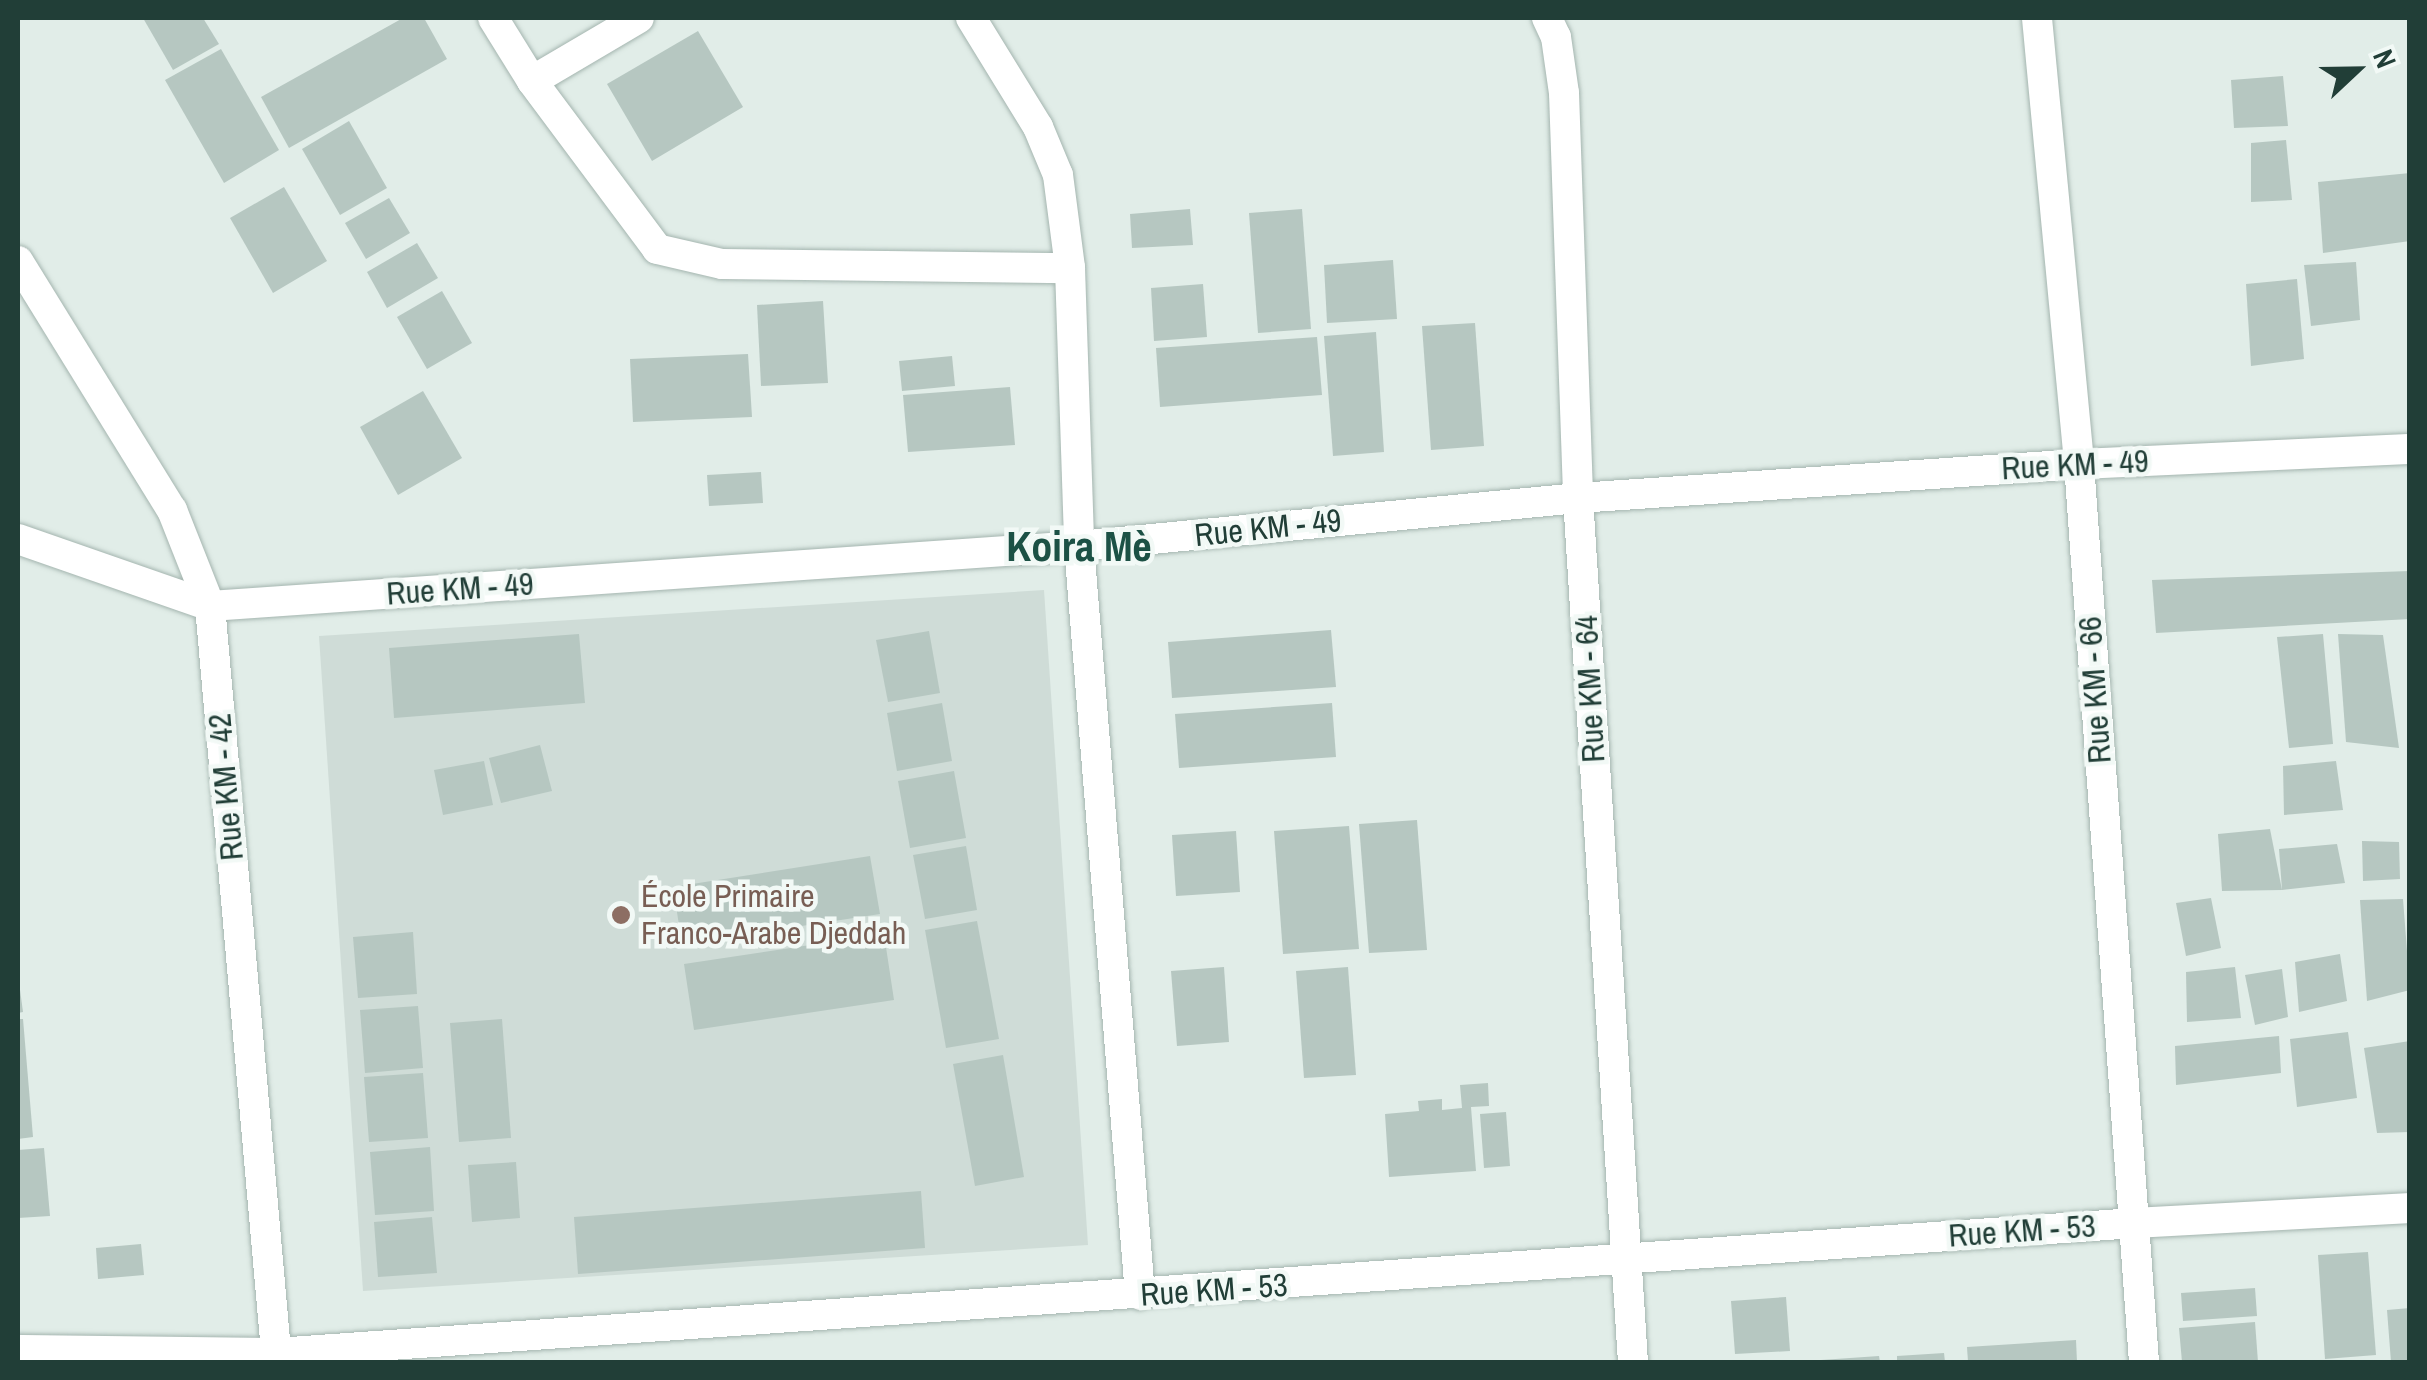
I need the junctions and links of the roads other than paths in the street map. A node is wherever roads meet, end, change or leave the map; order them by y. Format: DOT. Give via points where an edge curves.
graph roads {
  1 [pos="493,18"];
  2 [pos="639,18"];
  3 [pos="971,18"];
  4 [pos="1547,18"];
  5 [pos="2037,18"];
  6 [pos="532,81"];
  7 [pos="18,261"];
  8 [pos="1070,268"];
  9 [pos="2410,449"];
  10 [pos="2079,464"];
  11 [pos="1578,498"];
  12 [pos="18,539"];
  13 [pos="1079,546"];
  14 [pos="210,606"];
  15 [pos="2410,1208"];
  16 [pos="2135,1223"];
  17 [pos="1625,1262"];
  18 [pos="1140,1295"];
  19 [pos="18,1350"];
  20 [pos="276,1358"];
  21 [pos="1633,1362"];
  22 [pos="2144,1362"];
  1 -- 6 [label="street"];
  2 -- 6 [label="street"];
  3 -- 8 [label="street" via="1038,127 1058,175"];
  4 -- 11 [label="street, Rue KM - 64" via="1564,93"];
  5 -- 10 [label="street, Rue KM - 66"];
  6 -- 8 [label="street" via="656,249 722,264"];
  7 -- 14 [label="street, Rue KM - 42" via="172,510"];
  8 -- 13 [label="street"];
  9 -- 10 [label="street, Rue KM - 49"];
  10 -- 11 [label="street, Rue KM - 49"];
  10 -- 16 [label="street, Rue KM - 66"];
  11 -- 13 [label="street, Rue KM - 49"];
  11 -- 17 [label="street, Rue KM - 64"];
  12 -- 14 [label="street, Rue KM - 49"];
  13 -- 14 [label="street, Rue KM - 49"];
  13 -- 18 [label="street"];
  14 -- 20 [label="street, Rue KM - 42"];
  15 -- 16 [label="street, Rue KM - 53"];
  16 -- 17 [label="street, Rue KM - 53"];
  16 -- 22 [label="street, Rue KM - 66"];
  17 -- 18 [label="street, Rue KM - 53"];
  17 -- 21 [label="street, Rue KM - 64"];
  18 -- 20 [label="street, Rue KM - 53"];
  19 -- 20 [label="street, Rue KM - 53"];
}
